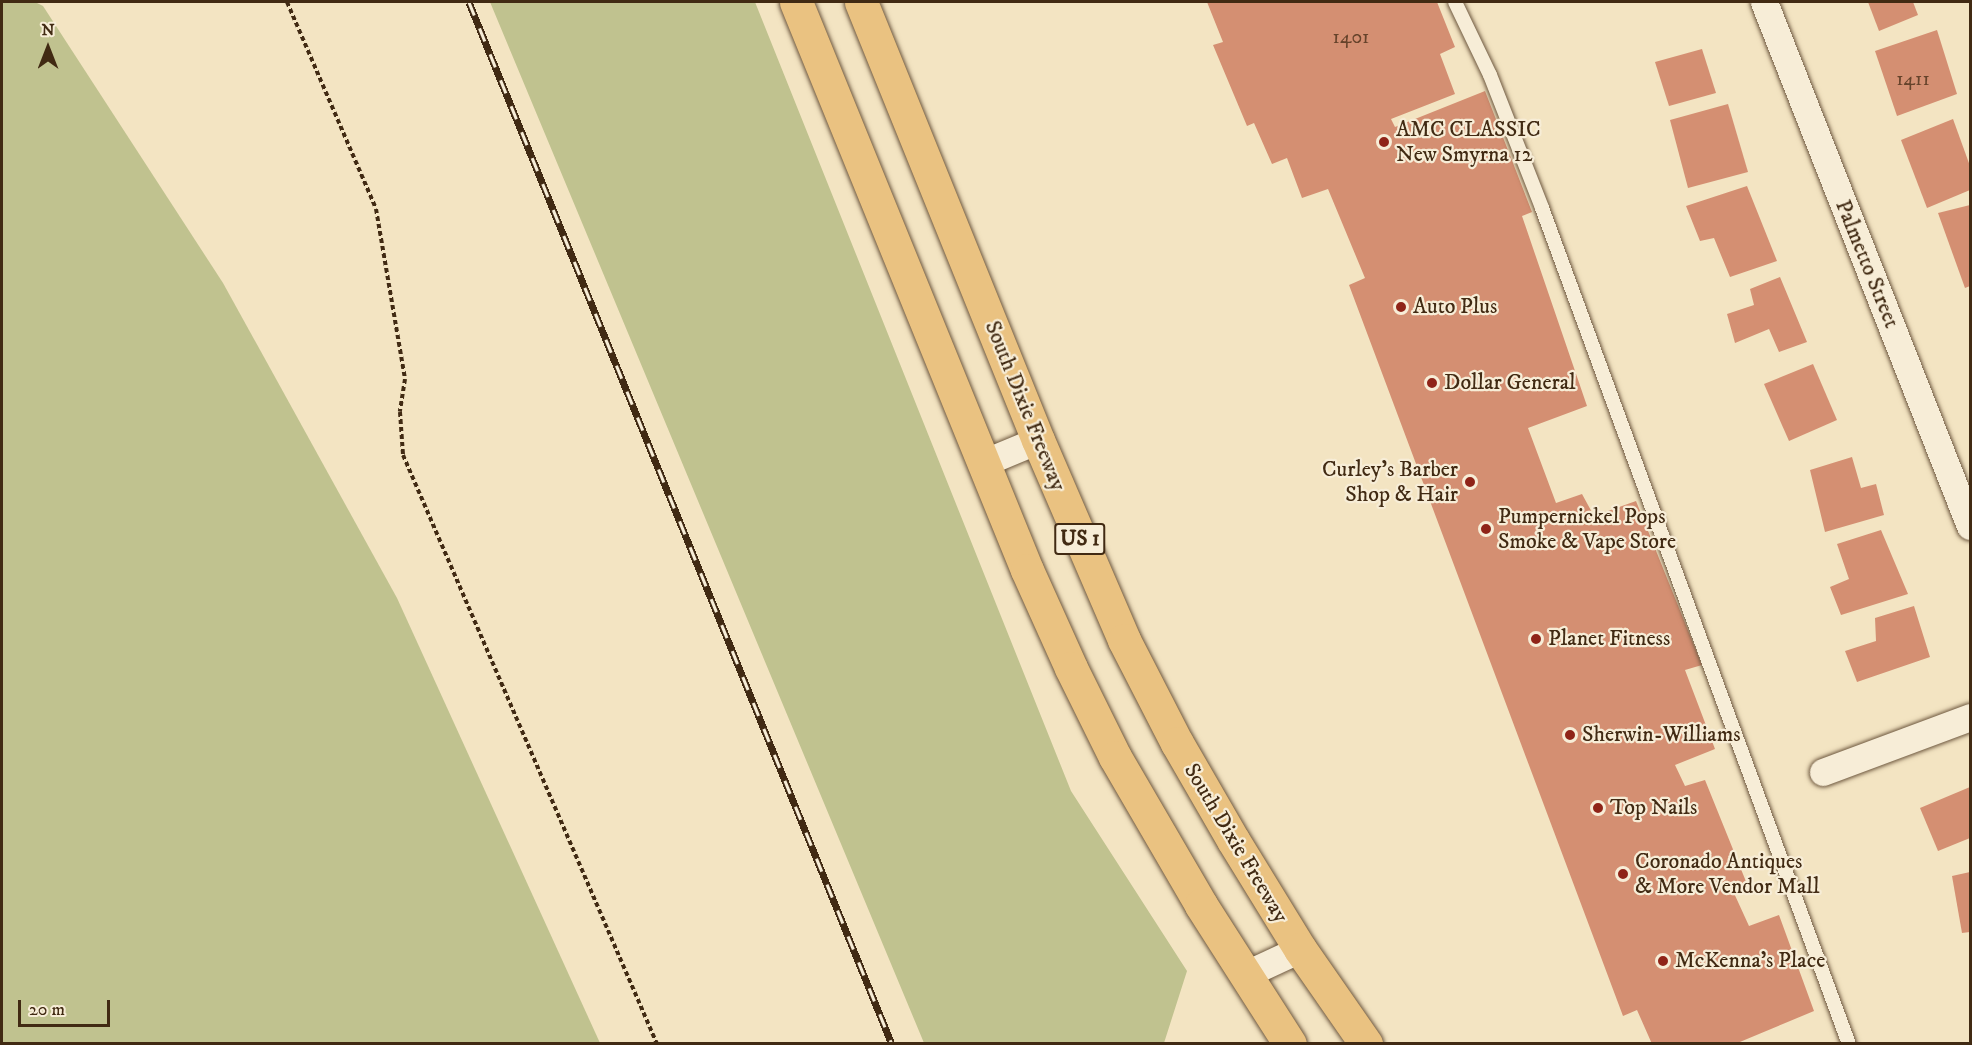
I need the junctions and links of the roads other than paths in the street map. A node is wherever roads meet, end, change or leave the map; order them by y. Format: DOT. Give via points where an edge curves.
graph roads {
  1 [pos="796,2"];
  2 [pos="861,2"];
  3 [pos="1455,2"];
  4 [pos="1764,2"];
  5 [pos="1038,440"];
  6 [pos="983,463"];
  7 [pos="1971,526"];
  8 [pos="1971,717"];
  9 [pos="1823,772"];
  10 [pos="1300,949"];
  11 [pos="1244,975"];
  12 [pos="1290,1044"];
  13 [pos="1366,1044"];
  14 [pos="1849,1044"];
  1 -- 6 [label="main road, US 1"];
  2 -- 5 [label="main road, South Dixie Freeway / US 1"];
  3 -- 14 [label="lane" via="1490,75 1542,208"];
  4 -- 7 [label="street, Palmetto Street"];
  5 -- 6 [label="street"];
  5 -- 10 [label="main road, South Dixie Freeway / US 1" via="1124,640 1177,743"];
  6 -- 11 [label="main road, US 1" via="1027,570 1115,757"];
  8 -- 9 [label="street"];
  10 -- 11 [label="street"];
  10 -- 13 [label="main road, South Dixie Freeway / US 1"];
  11 -- 12 [label="main road, US 1"];
}
